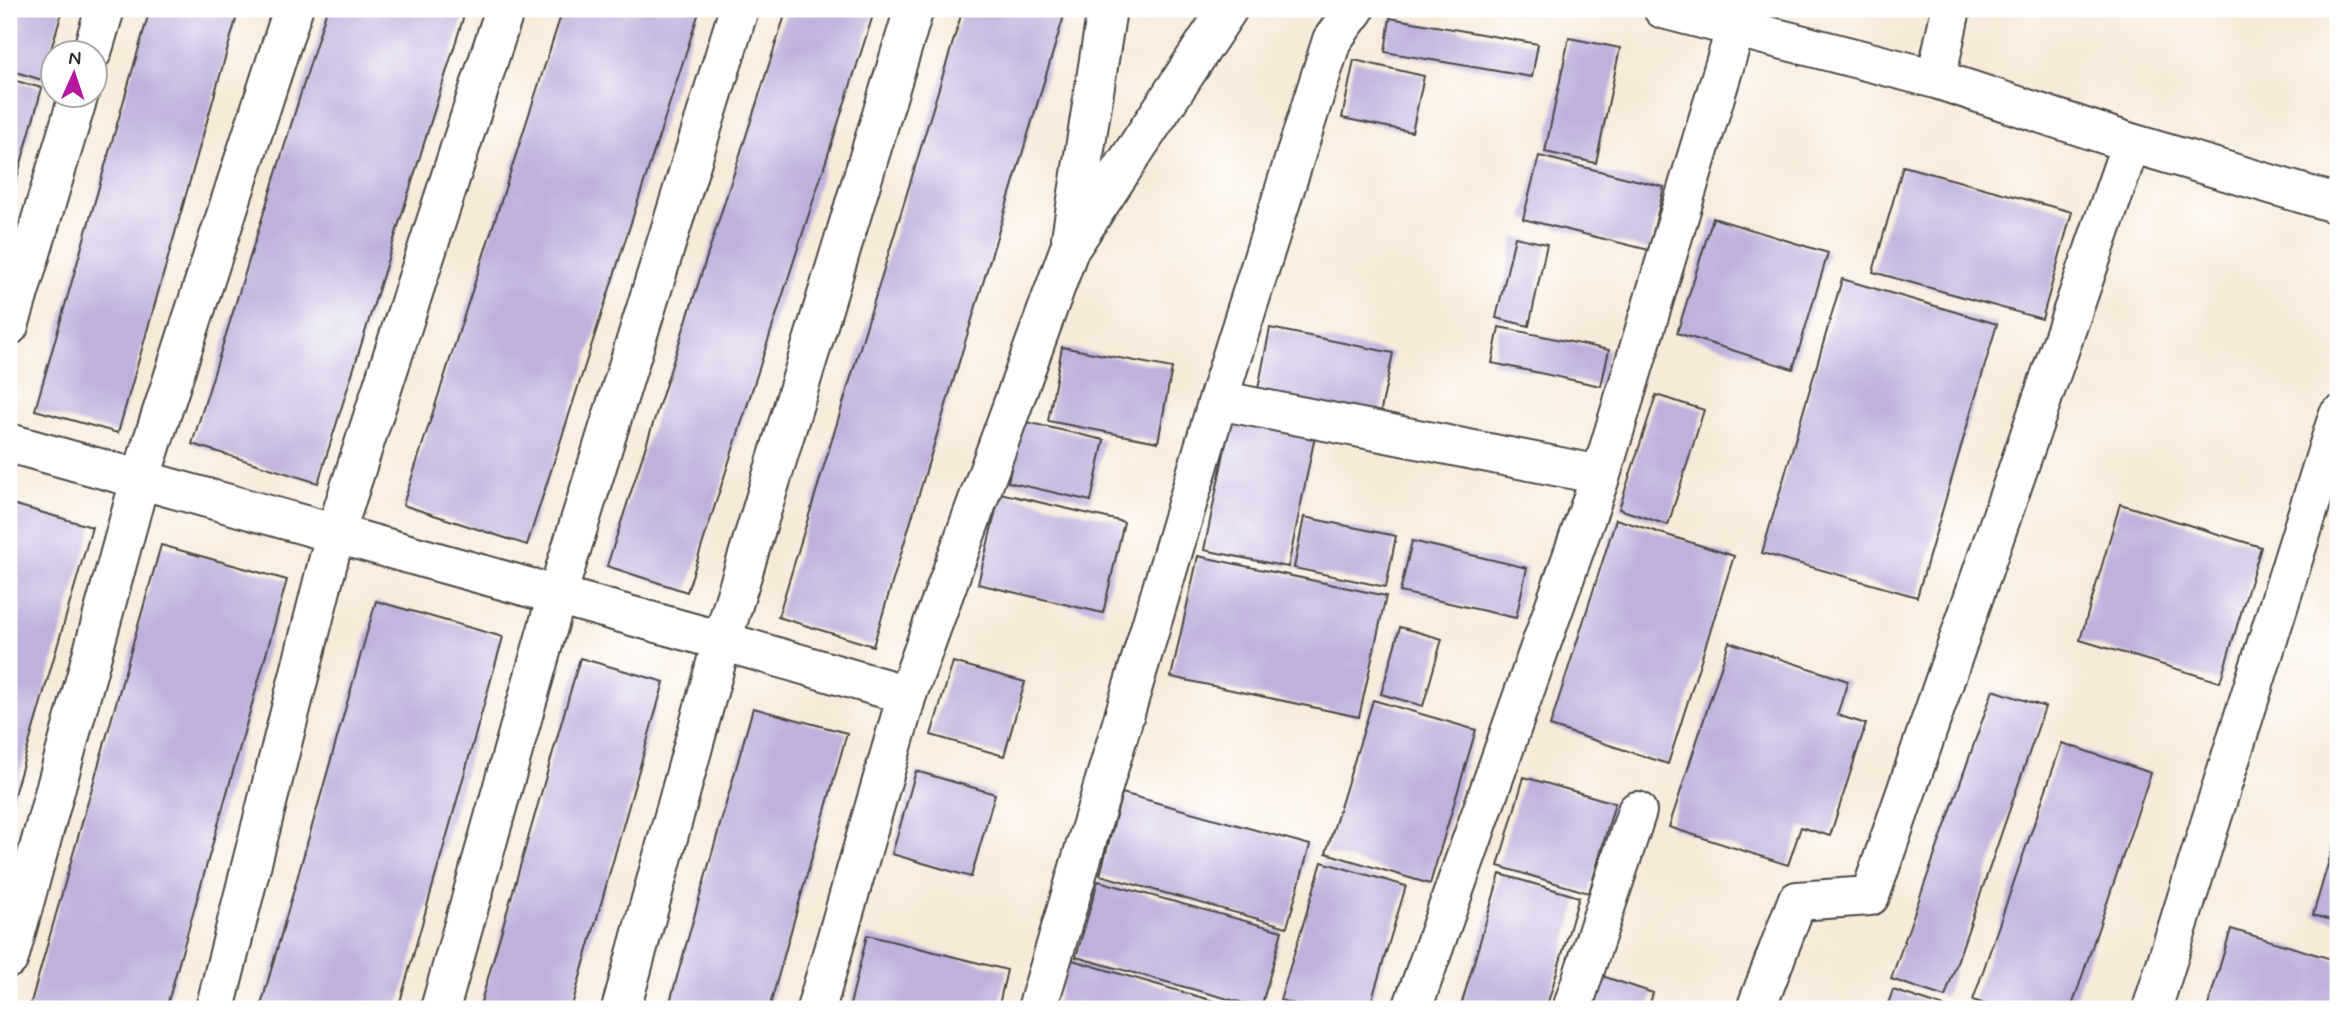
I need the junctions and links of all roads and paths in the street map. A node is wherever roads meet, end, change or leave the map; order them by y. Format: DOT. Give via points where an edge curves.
graph roads {
  1 [pos="105,9"];
  2 [pos="293,9"];
  3 [pos="505,9"];
  4 [pos="739,9"];
  5 [pos="914,9"];
  6 [pos="1107,9"];
  7 [pos="1228,9"];
  8 [pos="1355,9"];
  9 [pos="1663,9"];
  10 [pos="1951,9"];
  11 [pos="1736,27"];
  12 [pos="96,38"];
  13 [pos="1936,79"];
  14 [pos="75,108"];
  15 [pos="2131,143"];
  16 [pos="2338,204"];
  17 [pos="1069,250"];
  18 [pos="9,326"];
  19 [pos="1218,400"];
  20 [pos="2338,416"];
  21 [pos="9,443"];
  22 [pos="1601,475"];
  23 [pos="140,480"];
  24 [pos="335,534"];
  25 [pos="556,595"];
  26 [pos="722,641"];
  27 [pos="907,695"];
  28 [pos="1637,811"];
  29 [pos="9,958"];
  30 [pos="215,1009"];
  31 [pos="440,1009"];
  32 [pos="621,1009"];
  33 [pos="816,1009"];
  34 [pos="1037,1009"];
  35 [pos="1412,1009"];
  36 [pos="1572,1009"];
  37 [pos="1756,1009"];
  38 [pos="2152,1009"];
  1 -- 12 [label="street"];
  2 -- 23 [label="street"];
  3 -- 24 [label="street"];
  4 -- 25 [label="street"];
  5 -- 26 [label="street"];
  6 -- 17 [label="street"];
  7 -- 17 [label="street"];
  8 -- 19 [label="street" via="1332,40"];
  9 -- 11 [label="street"];
  10 -- 13 [label="street"];
  11 -- 13 [label="street"];
  11 -- 22 [label="street"];
  13 -- 15 [label="street"];
  14 -- 18 [label="street"];
  15 -- 16 [label="street"];
  15 -- 37 [label="street" via="1870,896 1797,901"];
  17 -- 27 [label="street"];
  19 -- 22 [label="street"];
  19 -- 34 [label="street"];
  20 -- 38 [label="street"];
  21 -- 23 [label="street"];
  22 -- 35 [label="street"];
  23 -- 24 [label="street"];
  23 -- 29 [label="street"];
  24 -- 25 [label="street"];
  24 -- 30 [label="street"];
  25 -- 26 [label="street"];
  25 -- 31 [label="street"];
  26 -- 27 [label="street"];
  26 -- 32 [label="street"];
  27 -- 33 [label="street"];
  28 -- 36 [label="street"];
}
